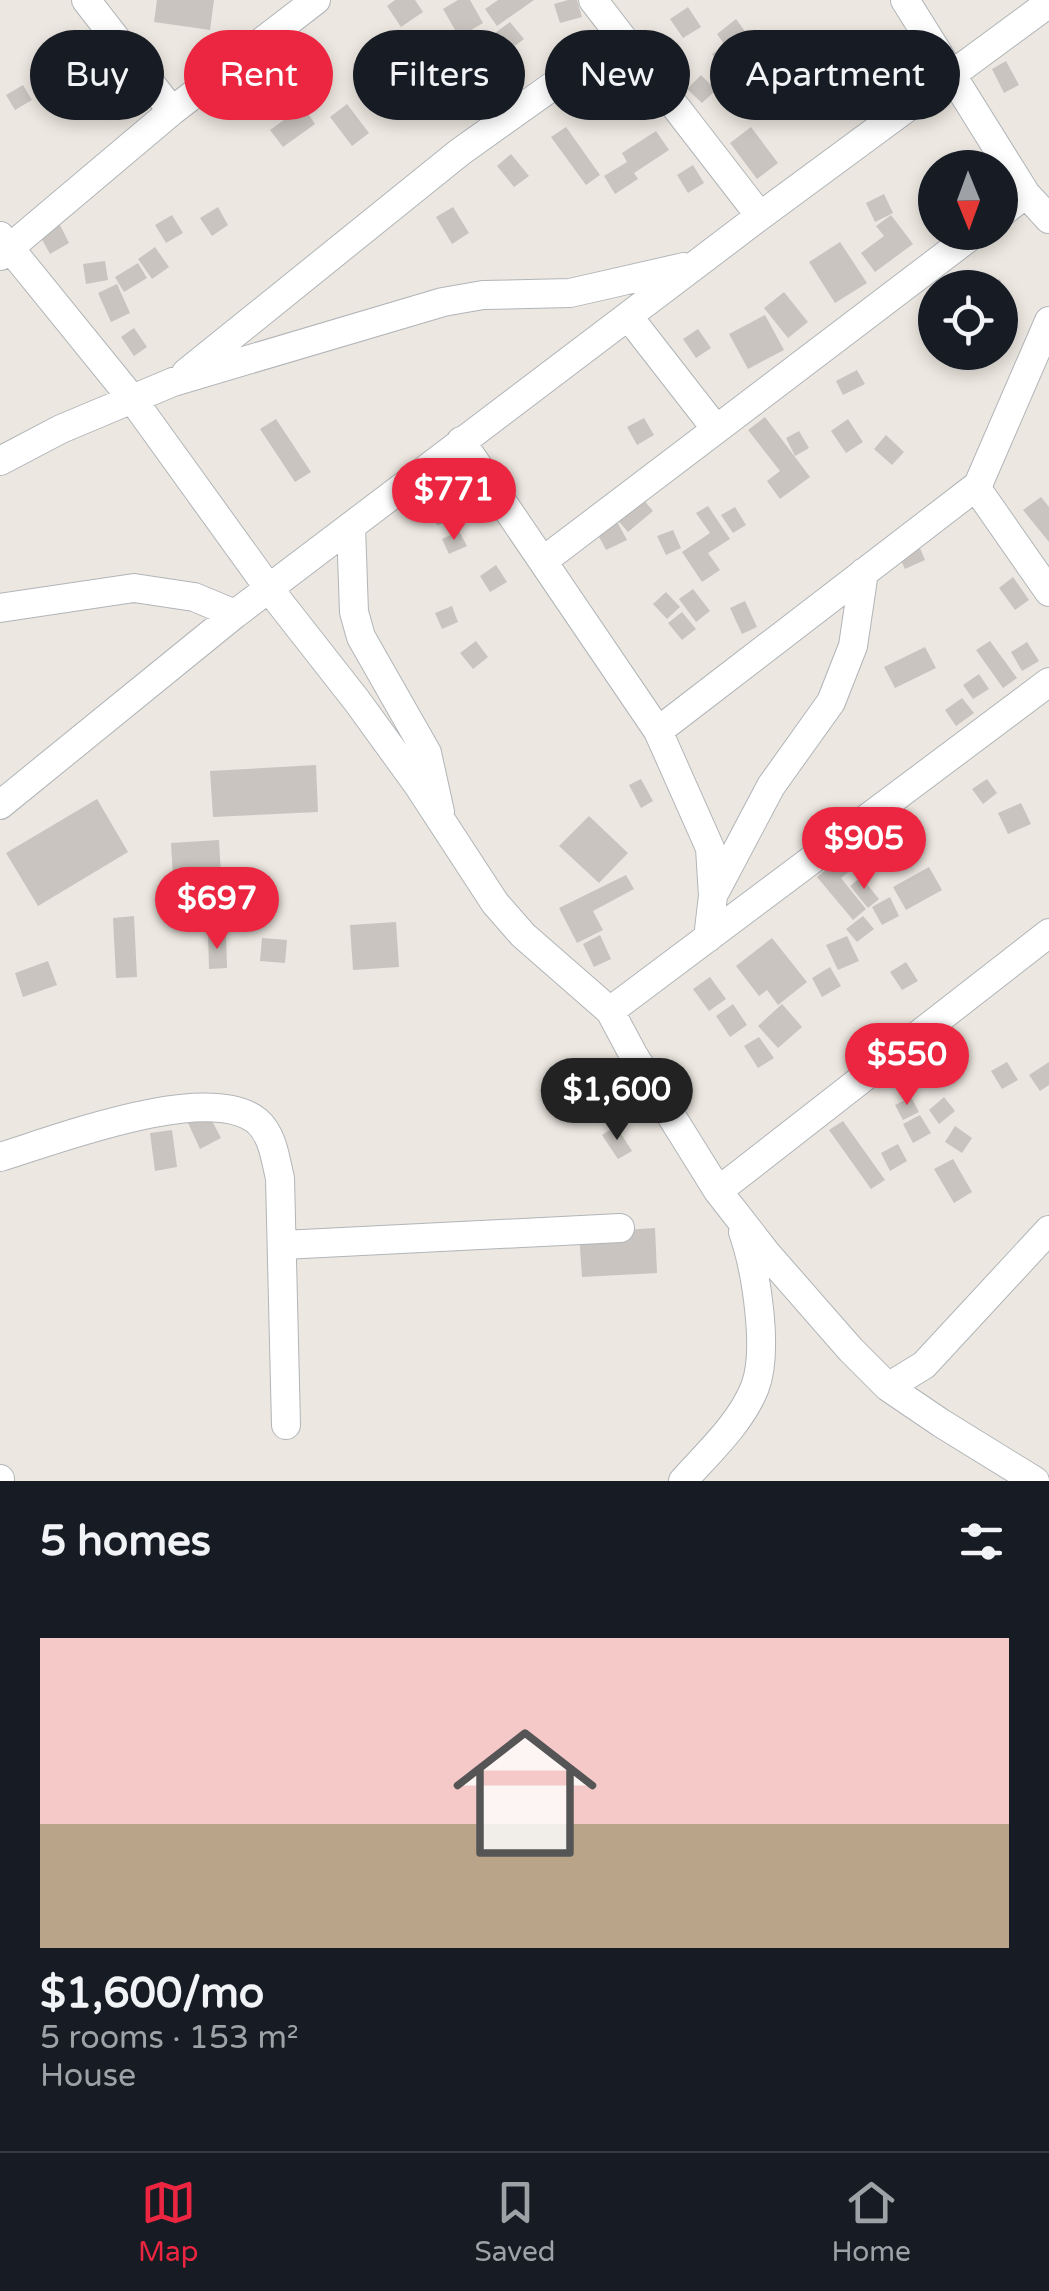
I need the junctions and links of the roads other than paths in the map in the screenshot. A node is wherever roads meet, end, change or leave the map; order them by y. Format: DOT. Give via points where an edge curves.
graph roads {
  1 [pos="86,0"];
  2 [pos="316,0"];
  3 [pos="593,0"];
  4 [pos="908,2"];
  5 [pos="1049,4"];
  6 [pos="614,30"];
  7 [pos="924,30"];
  8 [pos="960,69"];
  9 [pos="960,90"];
  10 [pos="545,91"];
  11 [pos="172,111"];
  12 [pos="684,120"];
  13 [pos="891,120"];
  14 [pos="1026,194"];
  15 [pos="1018,200"];
  16 [pos="760,216"];
  17 [pos="1049,219"];
  18 [pos="3,247"];
  19 [pos="952,250"];
  20 [pos="700,262"];
  21 [pos="628,316"];
  22 [pos="1049,321"];
  23 [pos="174,382"];
  24 [pos="133,400"];
  25 [pos="716,429"];
  26 [pos="461,441"];
  27 [pos="0,461"];
  28 [pos="978,485"];
  29 [pos="351,527"];
  30 [pos="543,561"];
  31 [pos="864,572"];
  32 [pos="270,590"];
  33 [pos="1049,592"];
  34 [pos="0,608"];
  35 [pos="235,614"];
  36 [pos="1049,682"];
  37 [pos="658,731"];
  38 [pos="0,805"];
  39 [pos="442,823"];
  40 [pos="712,896"];
  41 [pos="1049,933"];
  42 [pos="708,938"];
  43 [pos="610,1010"];
  44 [pos="0,1157"];
  45 [pos="718,1190"];
  46 [pos="738,1216"];
  47 [pos="620,1228"];
  48 [pos="1049,1230"];
  49 [pos="284,1245"];
  50 [pos="888,1386"];
  51 [pos="286,1425"];
  52 [pos="683,1481"];
  53 [pos="1035,1481"];
  1 -- 11 [label="street"];
  2 -- 11 [label="street"];
  3 -- 6 [label="street"];
  4 -- 7 [label="street"];
  5 -- 8 [label="street"];
  9 -- 14 [label="street"];
  10 -- 23 [label="street"];
  11 -- 18 [label="street"];
  12 -- 16 [label="street"];
  13 -- 16 [label="street"];
  14 -- 15 [label="street"];
  14 -- 17 [label="street"];
  16 -- 20 [label="street"];
  18 -- 24 [label="street"];
  19 -- 25 [label="street"];
  20 -- 21 [label="street"];
  20 -- 23 [label="street" via="570,292 443,302"];
  21 -- 25 [label="street"];
  21 -- 26 [label="street"];
  22 -- 28 [label="street"];
  23 -- 24 [label="street"];
  24 -- 27 [label="street"];
  24 -- 32 [label="street"];
  25 -- 30 [label="street"];
  26 -- 29 [label="street"];
  26 -- 30 [label="street"];
  28 -- 31 [label="street"];
  28 -- 33 [label="street"];
  29 -- 32 [label="street"];
  29 -- 39 [label="street" via="361,637 428,752"];
  30 -- 37 [label="street"];
  31 -- 37 [label="street"];
  31 -- 40 [label="street" via="853,646 831,702 771,786"];
  32 -- 35 [label="street"];
  32 -- 39 [label="street"];
  34 -- 35 [label="street" via="134,588 194,597"];
  35 -- 38 [label="street"];
  36 -- 42 [label="street"];
  37 -- 40 [label="street" via="710,848"];
  39 -- 43 [label="street" via="495,903"];
  40 -- 42 [label="street"];
  41 -- 45 [label="street"];
  42 -- 43 [label="street"];
  43 -- 45 [label="street"];
  44 -- 49 [label="street" via="142,1115 206,1106 240,1111 271,1141"];
  45 -- 46 [label="street"];
  46 -- 50 [label="street" via="815,1311"];
  46 -- 52 [label="street" via="756,1289 756,1386"];
  47 -- 49 [label="street"];
  48 -- 50 [label="street" via="924,1365"];
  49 -- 51 [label="street"];
  50 -- 53 [label="street"];
}
